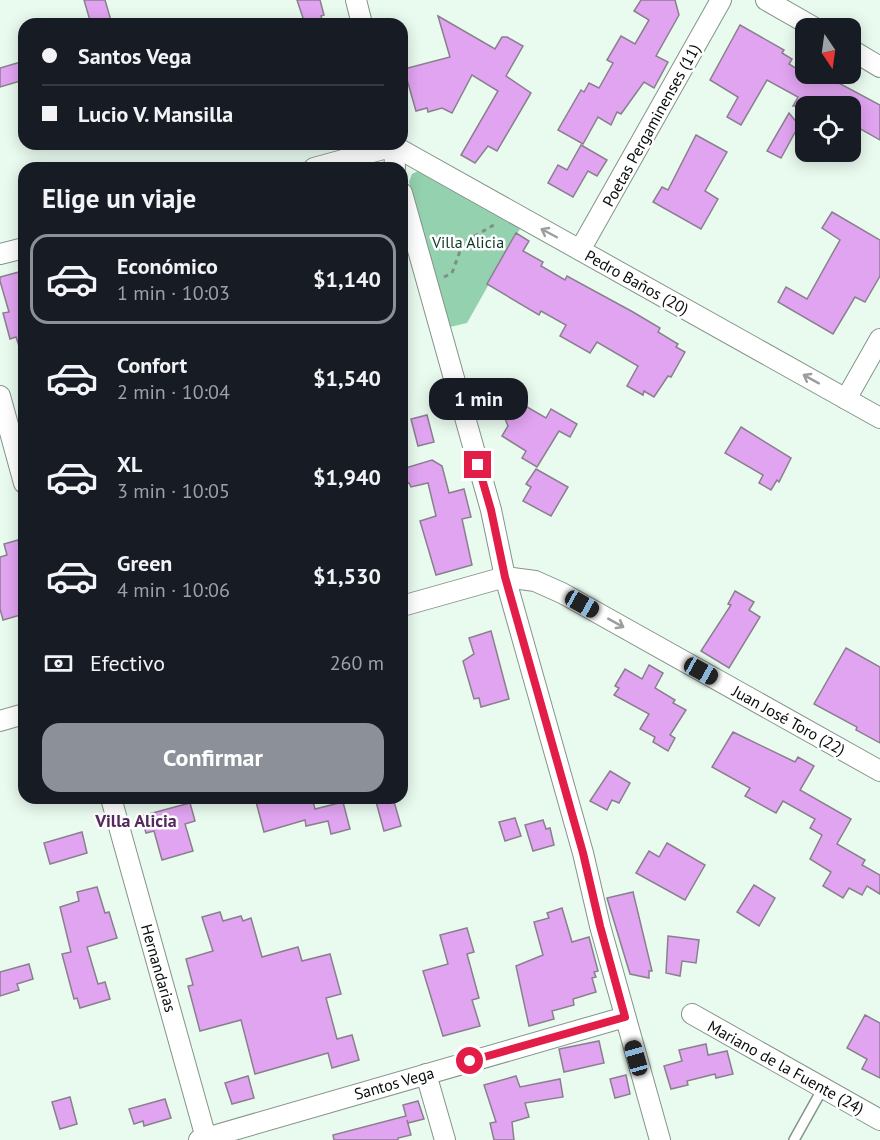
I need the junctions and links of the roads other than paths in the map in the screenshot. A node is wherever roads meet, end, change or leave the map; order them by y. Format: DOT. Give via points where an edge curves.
graph roads {
  1 [pos="721,0"];
  2 [pos="766,0"];
  3 [pos="798,18"];
  4 [pos="861,56"];
  5 [pos="880,67"];
  6 [pos="377,150"];
  7 [pos="403,150"];
  8 [pos="335,162"];
  9 [pos="408,214"];
  10 [pos="18,250"];
  11 [pos="580,250"];
  12 [pos="0,254"];
  13 [pos="880,339"];
  14 [pos="0,396"];
  15 [pos="846,399"];
  16 [pos="880,418"];
  17 [pos="18,461"];
  18 [pos="505,577"];
  19 [pos="408,604"];
  20 [pos="18,716"];
  21 [pos="0,720"];
  22 [pos="880,771"];
  23 [pos="113,804"];
  24 [pos="692,1014"];
  25 [pos="625,1017"];
  26 [pos="426,1074"];
  27 [pos="824,1088"];
  28 [pos="880,1120"];
  29 [pos="203,1139"];
  30 [pos="445,1140"];
  31 [pos="660,1140"];
  32 [pos="794,1140"];
  1 -- 11 [label="street, Poetas Pergaminenses (11)"];
  2 -- 3 [label="street"];
  4 -- 5 [label="street"];
  6 -- 8 [label="street"];
  11 -- 7 [label="street, Pedro Baños (20), one-way"];
  9 -- 18 [label="street" via="491,510"];
  10 -- 12 [label="street"];
  15 -- 11 [label="street, Pedro Baños (20), one-way"];
  13 -- 15 [label="street"];
  14 -- 17 [label="street"];
  15 -- 16 [label="street, Pedro Baños (20)"];
  18 -- 19 [label="street"];
  18 -- 22 [label="street, Juan José Toro (22), one-way" via="535,581 562,593"];
  18 -- 25 [label="street"];
  20 -- 21 [label="street"];
  23 -- 29 [label="street, Hernandarias"];
  24 -- 27 [label="street, Mariano de la Fuente (24)"];
  25 -- 26 [label="street, Santos Vega"];
  25 -- 31 [label="street"];
  26 -- 29 [label="street, Santos Vega"];
  26 -- 30 [label="street"];
  27 -- 28 [label="street, Mariano de la Fuente (24)"];
  27 -- 32 [label="lane"];
}
